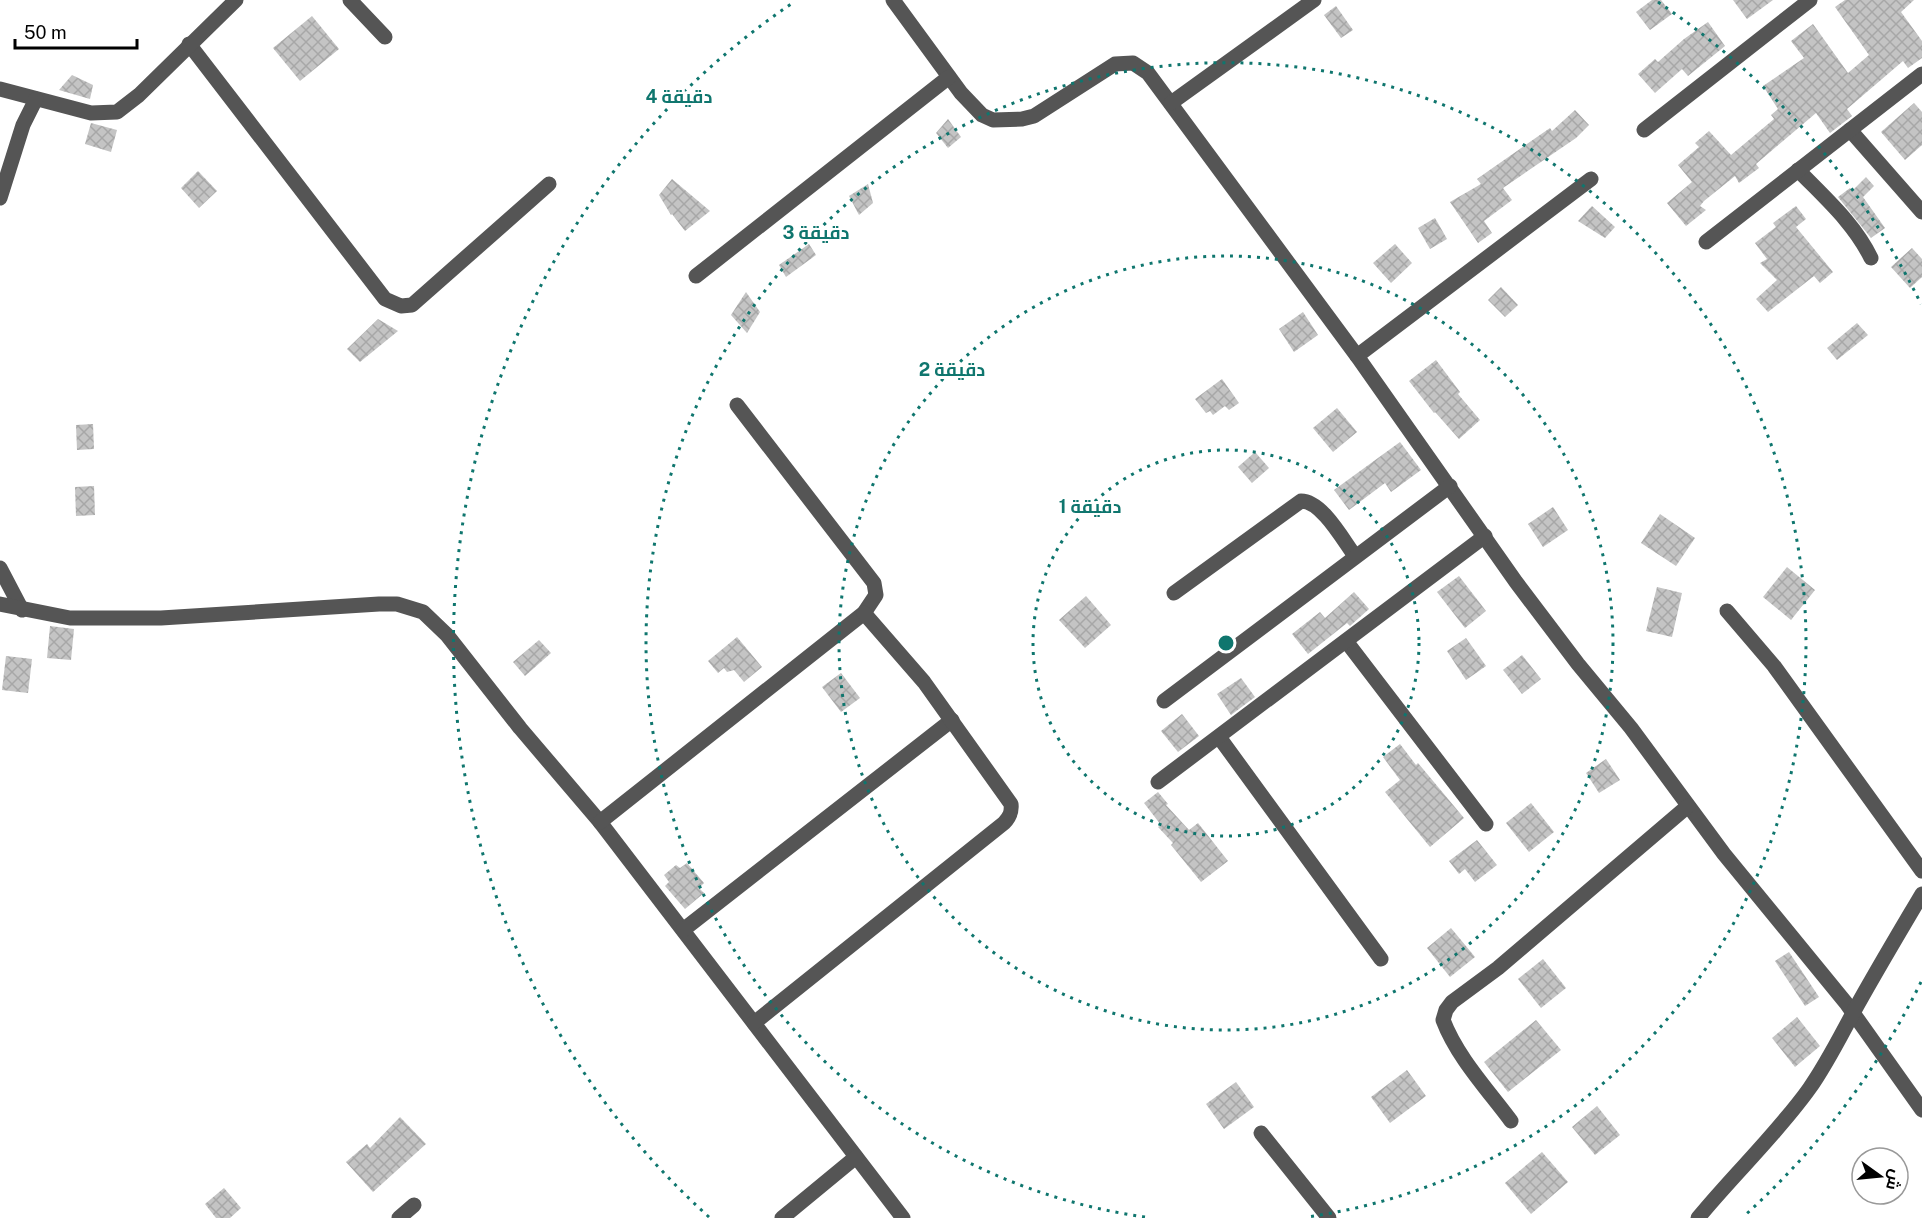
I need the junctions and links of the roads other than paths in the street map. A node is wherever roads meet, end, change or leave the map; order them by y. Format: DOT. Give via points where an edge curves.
graph roads {
  1 [pos="236,0"];
  2 [pos="350,0"];
  3 [pos="893,0"];
  4 [pos="1314,0"];
  5 [pos="1810,0"];
  6 [pos="385,36"];
  7 [pos="189,44"];
  8 [pos="1922,74"];
  9 [pos="949,77"];
  10 [pos="0,89"];
  11 [pos="36,99"];
  12 [pos="1171,103"];
  13 [pos="1644,130"];
  14 [pos="1850,130"];
  15 [pos="1798,170"];
  16 [pos="1591,179"];
  17 [pos="549,184"];
  18 [pos="0,198"];
  19 [pos="1922,212"];
  20 [pos="1706,242"];
  21 [pos="1871,258"];
  22 [pos="696,276"];
  23 [pos="1357,356"];
  24 [pos="737,405"];
  25 [pos="1450,486"];
  26 [pos="1485,536"];
  27 [pos="1355,556"];
  28 [pos="0,568"];
  29 [pos="1174,593"];
  30 [pos="0,604"];
  31 [pos="22,610"];
  32 [pos="1726,611"];
  33 [pos="864,613"];
  34 [pos="1346,641"];
  35 [pos="1164,701"];
  36 [pos="952,720"];
  37 [pos="1219,737"];
  38 [pos="1158,782"];
  39 [pos="1688,806"];
  40 [pos="600,822"];
  41 [pos="1486,825"];
  42 [pos="1922,871"];
  43 [pos="1922,894"];
  44 [pos="683,930"];
  45 [pos="1381,959"];
  46 [pos="1852,1014"];
  47 [pos="754,1023"];
  48 [pos="1922,1110"];
  49 [pos="1511,1121"];
  50 [pos="1262,1133"];
  51 [pos="856,1157"];
  52 [pos="414,1205"];
  53 [pos="399,1218"];
  54 [pos="782,1218"];
  55 [pos="903,1218"];
  56 [pos="1329,1218"];
  57 [pos="1698,1218"];
  1 -- 7 [label="street"];
  2 -- 6 [label="street"];
  3 -- 9 [label="street"];
  4 -- 12 [label="street"];
  5 -- 13 [label="street"];
  7 -- 11 [label="street" via="117,112 91,113"];
  7 -- 17 [label="street" via="385,299 396,305 411,305"];
  8 -- 14 [label="street"];
  9 -- 12 [label="street" via="971,105 993,120 1034,116 1115,64 1123,63 1133,63 1148,73"];
  9 -- 22 [label="street"];
  10 -- 11 [label="street"];
  11 -- 18 [label="street" via="23,125"];
  12 -- 23 [label="street"];
  14 -- 15 [label="street"];
  14 -- 19 [label="street"];
  15 -- 20 [label="street"];
  15 -- 21 [label="street" via="1850,224"];
  16 -- 23 [label="street"];
  23 -- 25 [label="street"];
  24 -- 33 [label="street" via="874,584 876,595"];
  25 -- 26 [label="street"];
  25 -- 27 [label="street"];
  26 -- 34 [label="street"];
  26 -- 39 [label="street"];
  27 -- 29 [label="street" via="1320,509 1312,502 1301,501"];
  27 -- 35 [label="street"];
  28 -- 31 [label="street"];
  30 -- 31 [label="street"];
  31 -- 40 [label="street" via="70,618 140,618 379,604 412,607 447,635"];
  32 -- 42 [label="street" via="1774,666"];
  33 -- 36 [label="street" via="911,665"];
  33 -- 40 [label="street"];
  34 -- 37 [label="street"];
  34 -- 41 [label="street"];
  36 -- 44 [label="street"];
  36 -- 47 [label="street" via="1011,804 1009,819"];
  37 -- 38 [label="street"];
  37 -- 45 [label="street"];
  39 -- 46 [label="street"];
  39 -- 49 [label="street" via="1446,1010 1443,1020 1447,1030"];
  40 -- 44 [label="street"];
  43 -- 46 [label="street"];
  44 -- 47 [label="street"];
  46 -- 48 [label="street"];
  46 -- 57 [label="street" via="1833,1053 1808,1089"];
  47 -- 51 [label="street"];
  50 -- 56 [label="street"];
  51 -- 54 [label="street"];
  51 -- 55 [label="street"];
  52 -- 53 [label="street"];
}
